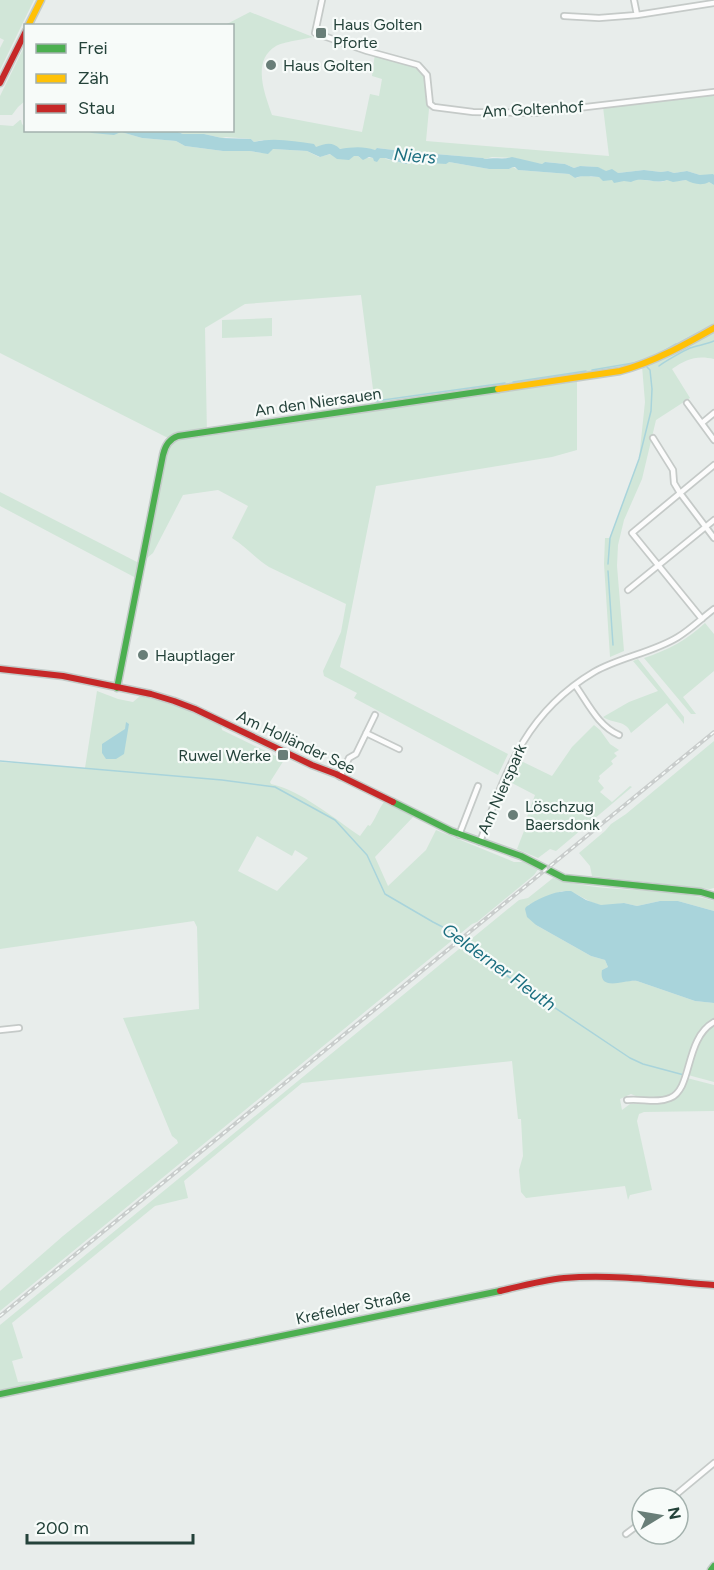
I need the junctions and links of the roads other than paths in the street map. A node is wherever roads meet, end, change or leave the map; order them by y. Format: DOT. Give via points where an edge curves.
graph roads {
  1 [pos="41,0"];
  2 [pos="322,0"];
  3 [pos="634,0"];
  4 [pos="714,3"];
  5 [pos="637,15"];
  6 [pos="564,16"];
  7 [pos="29,24"];
  8 [pos="24,35"];
  9 [pos="0,83"];
  10 [pos="714,92"];
  11 [pos="714,328"];
  12 [pos="687,403"];
  13 [pos="714,413"];
  14 [pos="702,423"];
  15 [pos="653,438"];
  16 [pos="714,440"];
  17 [pos="714,465"];
  18 [pos="680,493"];
  19 [pos="714,520"];
  20 [pos="705,527"];
  21 [pos="714,538"];
  22 [pos="658,565"];
  23 [pos="628,590"];
  24 [pos="714,609"];
  25 [pos="702,619"];
  26 [pos="0,669"];
  27 [pos="575,685"];
  28 [pos="117,688"];
  29 [pos="375,715"];
  30 [pos="366,733"];
  31 [pos="619,735"];
  32 [pos="399,749"];
  33 [pos="340,777"];
  34 [pos="478,786"];
  35 [pos="459,835"];
  36 [pos="480,842"];
  37 [pos="714,896"];
  38 [pos="714,1022"];
  39 [pos="19,1028"];
  40 [pos="0,1030"];
  41 [pos="627,1100"];
  42 [pos="714,1285"];
  43 [pos="0,1394"];
  44 [pos="714,1463"];
  45 [pos="686,1486"];
  46 [pos="630,1531"];
  47 [pos="626,1534"];
  48 [pos="714,1566"];
  49 [pos="711,1570"];
  1 -- 7 [label="street"];
  2 -- 10 [label="street, Am Goltenhof" via="315,33 418,65 427,75 430,104 434,107 473,112 535,112"];
  3 -- 5 [label="street"];
  4 -- 5 [label="street"];
  5 -- 6 [label="street"];
  8 -- 9 [label="street"];
  11 -- 28 [label="street, An den Niersauen" via="654,361 620,371 172,438 165,445"];
  12 -- 14 [label="street"];
  13 -- 14 [label="street"];
  14 -- 16 [label="street"];
  15 -- 18 [label="street" via="673,470"];
  17 -- 18 [label="street"];
  18 -- 20 [label="street"];
  18 -- 22 [label="street" via="632,533"];
  19 -- 20 [label="street"];
  20 -- 21 [label="street"];
  20 -- 22 [label="street"];
  22 -- 23 [label="street"];
  22 -- 25 [label="street"];
  24 -- 25 [label="street, Am Nierspark"];
  25 -- 27 [label="street, Am Nierspark" via="677,638 613,663"];
  26 -- 28 [label="street, Am Holländer See" via="63,676"];
  27 -- 31 [label="street" via="603,724"];
  27 -- 36 [label="street, Am Nierspark" via="536,721 526,736 508,768"];
  28 -- 33 [label="street, Am Holländer See" via="151,694 195,709"];
  29 -- 30 [label="street"];
  30 -- 32 [label="street"];
  30 -- 33 [label="street"];
  33 -- 35 [label="street, Am Holländer See"];
  34 -- 35 [label="street"];
  35 -- 36 [label="street, Am Holländer See"];
  36 -- 37 [label="street, Am Holländer See" via="526,858 567,879"];
  38 -- 41 [label="street" via="699,1036 676,1095 646,1102"];
  39 -- 40 [label="street"];
  42 -- 43 [label="street, Krefelder Straße" via="613,1276 561,1278"];
  44 -- 45 [label="street"];
  46 -- 47 [label="street"];
  48 -- 49 [label="street"];
}
